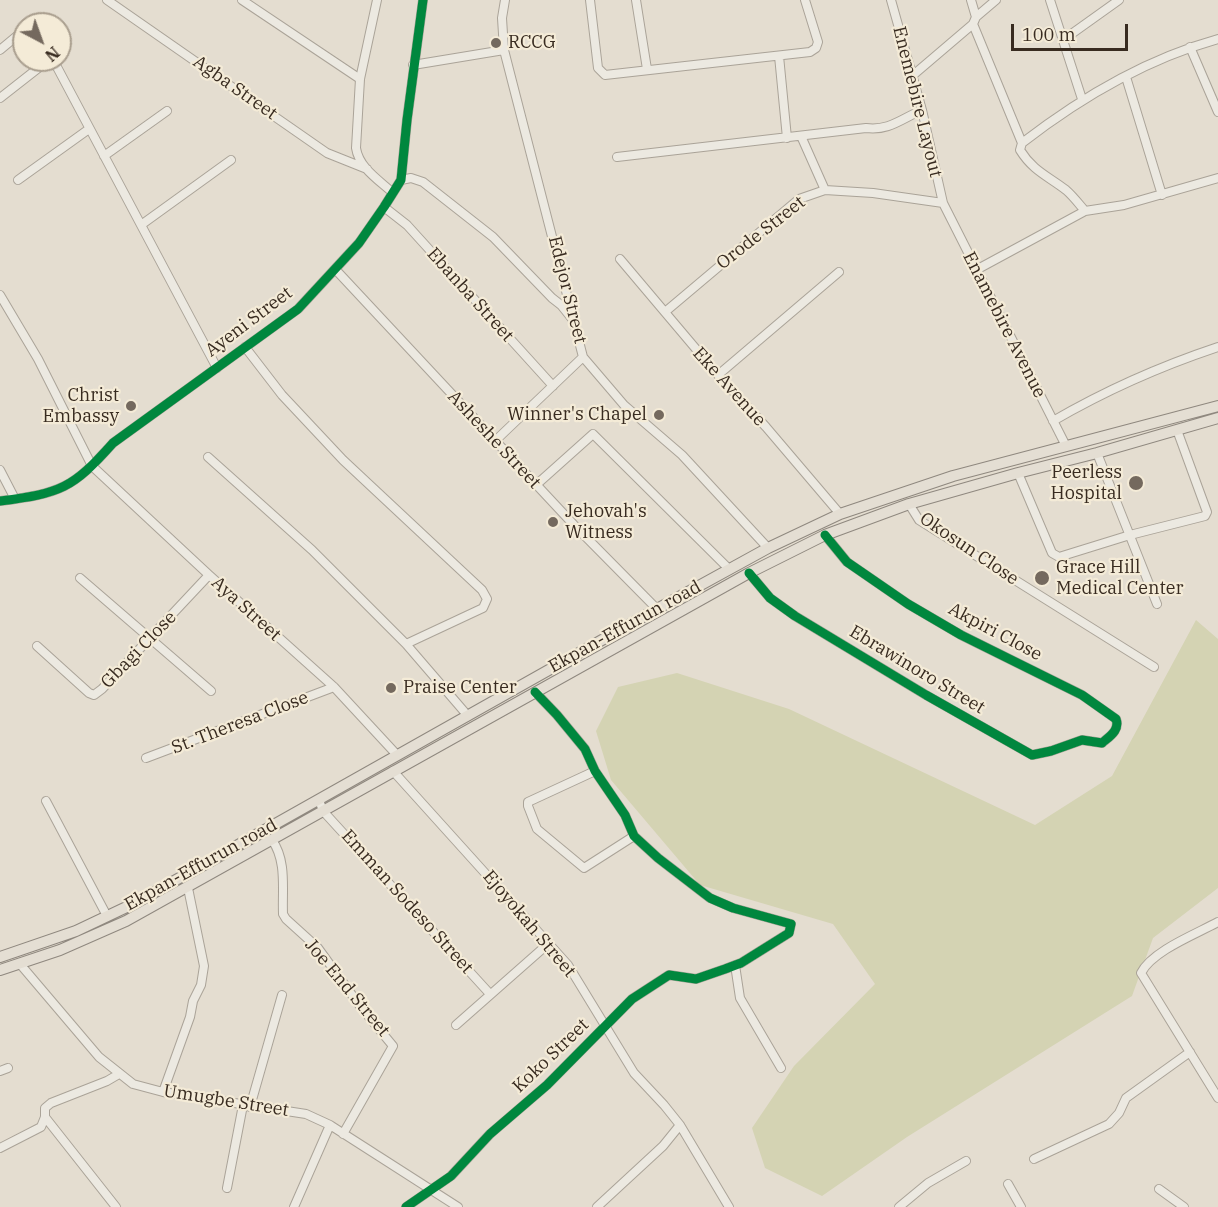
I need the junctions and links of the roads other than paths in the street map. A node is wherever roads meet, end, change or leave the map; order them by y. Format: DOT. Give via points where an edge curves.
graph roads {
  1 [pos="107,0"];
  2 [pos="242,0"];
  3 [pos="377,0"];
  4 [pos="423,0"];
  5 [pos="505,0"];
  6 [pos="590,0"];
  7 [pos="636,0"];
  8 [pos="806,0"];
  9 [pos="891,0"];
  10 [pos="971,0"];
  11 [pos="996,0"];
  12 [pos="1050,0"];
  13 [pos="1119,0"];
  14 [pos="975,20"];
  15 [pos="1218,39"];
  16 [pos="12,40"];
  17 [pos="1063,40"];
  18 [pos="1190,47"];
  19 [pos="0,50"];
  20 [pos="504,50"];
  21 [pos="779,56"];
  22 [pos="414,65"];
  23 [pos="647,69"];
  24 [pos="912,76"];
  25 [pos="1126,77"];
  26 [pos="360,79"];
  27 [pos="0,98"];
  28 [pos="1082,99"];
  29 [pos="922,110"];
  30 [pos="167,111"];
  31 [pos="1218,112"];
  32 [pos="89,129"];
  33 [pos="801,136"];
  34 [pos="787,138"];
  35 [pos="1022,143"];
  36 [pos="104,156"];
  37 [pos="617,157"];
  38 [pos="231,160"];
  39 [pos="367,169"];
  40 [pos="1218,178"];
  41 [pos="18,180"];
  42 [pos="401,180"];
  43 [pos="825,190"];
  44 [pos="393,193"];
  45 [pos="1162,195"];
  46 [pos="943,203"];
  47 [pos="384,207"];
  48 [pos="1085,211"];
  49 [pos="141,225"];
  50 [pos="620,259"];
  51 [pos="335,269"];
  52 [pos="976,270"];
  53 [pos="839,272"];
  54 [pos="0,295"];
  55 [pos="665,312"];
  56 [pos="575,323"];
  57 [pos="245,347"];
  58 [pos="1218,347"];
  59 [pos="583,357"];
  60 [pos="217,368"];
  61 [pos="717,375"];
  62 [pos="553,386"];
  63 [pos="1218,406"];
  64 [pos="1218,418"];
  65 [pos="1053,421"];
  66 [pos="1177,429"];
  67 [pos="495,441"];
  68 [pos="1066,446"];
  69 [pos="1097,453"];
  70 [pos="208,457"];
  71 [pos="92,466"];
  72 [pos="0,470"];
  73 [pos="1018,473"];
  74 [pos="536,485"];
  75 [pos="15,499"];
  76 [pos="0,501"];
  77 [pos="909,504"];
  78 [pos="840,514"];
  79 [pos="825,535"];
  80 [pos="1130,535"];
  81 [pos="768,548"];
  82 [pos="729,569"];
  83 [pos="749,573"];
  84 [pos="208,575"];
  85 [pos="80,578"];
  86 [pos="1157,604"];
  87 [pos="657,609"];
  88 [pos="150,639"];
  89 [pos="406,644"];
  90 [pos="37,646"];
  91 [pos="1154,667"];
  92 [pos="334,687"];
  93 [pos="211,691"];
  94 [pos="535,692"];
  95 [pos="468,716"];
  96 [pos="1082,740"];
  97 [pos="397,755"];
  98 [pos="146,758"];
  99 [pos="393,771"];
  100 [pos="596,771"];
  101 [pos="319,800"];
  102 [pos="46,801"];
  103 [pos="323,811"];
  104 [pos="634,836"];
  105 [pos="272,840"];
  106 [pos="188,888"];
  107 [pos="107,916"];
  108 [pos="1218,922"];
  109 [pos="549,943"];
  110 [pos="0,957"];
  111 [pos="20,964"];
  112 [pos="735,965"];
  113 [pos="0,970"];
  114 [pos="490,994"];
  115 [pos="282,995"];
  116 [pos="456,1025"];
  117 [pos="604,1026"];
  118 [pos="1190,1052"];
  119 [pos="781,1068"];
  120 [pos="119,1074"];
  121 [pos="163,1092"];
  122 [pos="1218,1098"];
  123 [pos="247,1106"];
  124 [pos="45,1117"];
  125 [pos="330,1125"];
  126 [pos="680,1125"];
  127 [pos="342,1134"];
  128 [pos="0,1148"];
  129 [pos="1034,1159"];
  130 [pos="966,1161"];
  131 [pos="1008,1184"];
  132 [pos="227,1188"];
  133 [pos="1159,1189"];
  134 [pos="430,1190"];
  135 [pos="116,1207"];
  136 [pos="294,1207"];
  137 [pos="406,1207"];
  138 [pos="458,1207"];
  139 [pos="597,1207"];
  140 [pos="729,1207"];
  141 [pos="899,1207"];
  142 [pos="1022,1207"];
  143 [pos="1184,1207"];
  1 -- 39 [label="street, Agba Street" via="327,153"];
  2 -- 26 [label="street"];
  3 -- 26 [label="street"];
  4 -- 22 [label="street"];
  5 -- 20 [label="street, Edejor Street"];
  6 -- 23 [label="street" via="598,68 602,73"];
  7 -- 23 [label="street"];
  8 -- 21 [label="street" via="818,42 816,48"];
  9 -- 24 [label="street, Enemebire Layout"];
  10 -- 14 [label="street"];
  11 -- 14 [label="street"];
  12 -- 17 [label="street"];
  13 -- 17 [label="street"];
  14 -- 24 [label="street"];
  14 -- 35 [label="street"];
  15 -- 18 [label="street"];
  16 -- 19 [label="street"];
  17 -- 28 [label="street"];
  18 -- 25 [label="street"];
  18 -- 31 [label="street"];
  20 -- 22 [label="street"];
  20 -- 56 [label="street, Edejor Street"];
  21 -- 23 [label="street"];
  21 -- 34 [label="street"];
  22 -- 42 [label="street"];
  24 -- 29 [label="street, Enemebire Layout"];
  25 -- 28 [label="street"];
  25 -- 45 [label="street"];
  26 -- 39 [label="street" via="356,148 358,159"];
  27 -- 32 [label="street" via="46,62 51,63 57,67"];
  28 -- 35 [label="street"];
  29 -- 33 [label="street" via="878,129"];
  29 -- 46 [label="street, Enemebire Layout"];
  30 -- 36 [label="street"];
  32 -- 36 [label="street"];
  32 -- 41 [label="street"];
  33 -- 34 [label="street"];
  33 -- 43 [label="street"];
  34 -- 37 [label="street"];
  35 -- 48 [label="street" via="1020,150 1026,160 1066,190"];
  36 -- 49 [label="street"];
  38 -- 49 [label="street"];
  39 -- 44 [label="street"];
  40 -- 45 [label="street"];
  42 -- 44 [label="street, Ayeni Street"];
  42 -- 56 [label="street" via="423,182 493,237"];
  43 -- 46 [label="street, Orode Street"];
  43 -- 55 [label="street, Orode Street" via="799,199"];
  44 -- 47 [label="street, Ayeni Street"];
  45 -- 48 [label="street"];
  46 -- 52 [label="street, Enamebire Avenue"];
  47 -- 51 [label="street, Ayeni Street"];
  47 -- 62 [label="street, Ebanba Street" via="406,225"];
  48 -- 52 [label="street"];
  49 -- 60 [label="street"];
  50 -- 55 [label="street, Eke Avenue"];
  51 -- 57 [label="street, Ayeni Street" via="298,309"];
  51 -- 67 [label="street, Asheshe Street"];
  52 -- 65 [label="street, Enamebire Avenue"];
  53 -- 61 [label="street"];
  54 -- 71 [label="street" via="38,359"];
  55 -- 61 [label="street, Eke Avenue"];
  56 -- 59 [label="street, Edejor Street"];
  57 -- 60 [label="street, Ayeni Street"];
  57 -- 89 [label="street" via="282,395 344,460 487,599 483,608"];
  58 -- 65 [label="street" via="1123,383"];
  59 -- 62 [label="street"];
  59 -- 81 [label="street, Edejor Street" via="624,405 681,455"];
  60 -- 71 [label="street, Ayeni Street" via="113,443"];
  61 -- 78 [label="street, Eke Avenue"];
  62 -- 67 [label="street"];
  63 -- 68 [label="main road, Ekpan-Effurun road"];
  64 -- 66 [label="main road"];
  65 -- 68 [label="street, Enamebire Avenue"];
  66 -- 69 [label="main road"];
  66 -- 80 [label="street" via="1207,512 1200,519"];
  67 -- 74 [label="street, Asheshe Street"];
  68 -- 78 [label="main road, Ekpan-Effurun road" via="953,476"];
  69 -- 73 [label="main road"];
  69 -- 80 [label="street"];
  70 -- 89 [label="street" via="312,550"];
  71 -- 75 [label="street, Ayeni Street" via="58,491"];
  71 -- 84 [label="street, Aya Street"];
  72 -- 75 [label="street"];
  73 -- 77 [label="main road"];
  73 -- 80 [label="street" via="1055,556"];
  74 -- 82 [label="street" via="593,434"];
  74 -- 87 [label="street, Asheshe Street"];
  75 -- 76 [label="street, Ayeni Street"];
  77 -- 79 [label="main road"];
  77 -- 91 [label="street, Okosun Close" via="920,520"];
  78 -- 81 [label="main road, Ekpan-Effurun road"];
  79 -- 83 [label="main road"];
  79 -- 96 [label="street, Akpiri Close" via="847,562 908,604 1082,695 1116,719 1116,729 1102,743"];
  80 -- 86 [label="street"];
  81 -- 82 [label="main road, Ekpan-Effurun road"];
  82 -- 87 [label="main road, Ekpan-Effurun road"];
  83 -- 94 [label="main road"];
  83 -- 96 [label="street, Ebrawinoro Street" via="770,597 795,616 1032,756"];
  84 -- 88 [label="street, Gbagi Close"];
  84 -- 92 [label="street, Aya Street"];
  85 -- 88 [label="street"];
  87 -- 95 [label="main road, Ekpan-Effurun road"];
  88 -- 90 [label="street, Gbagi Close" via="94,695"];
  88 -- 93 [label="street"];
  89 -- 95 [label="street"];
  92 -- 97 [label="street, Aya Street"];
  92 -- 98 [label="street, St. Theresa Close"];
  94 -- 99 [label="main road"];
  94 -- 100 [label="street" via="585,749"];
  95 -- 97 [label="main road, Ekpan-Effurun road"];
  97 -- 101 [label="main road, Ekpan-Effurun road"];
  99 -- 103 [label="main road"];
  99 -- 109 [label="street, Ejoyokah Street"];
  100 -- 104 [label="street"];
  100 -- 104 [label="street" via="528,802 537,829 584,868"];
  101 -- 103 [label="street"];
  101 -- 107 [label="main road, Ekpan-Effurun road"];
  102 -- 107 [label="street"];
  103 -- 105 [label="main road"];
  103 -- 114 [label="street, Emman Sodeso Street"];
  104 -- 112 [label="street, Koko Street" via="710,898 791,924 789,933"];
  105 -- 106 [label="main road"];
  105 -- 127 [label="street, Joe End Street" via="282,862 286,920 318,948 393,1046"];
  106 -- 111 [label="main road" via="126,921"];
  106 -- 121 [label="street" via="204,966 201,985"];
  107 -- 110 [label="main road, Ekpan-Effurun road"];
  108 -- 118 [label="street" via="1168,948 1145,964 1141,973"];
  109 -- 114 [label="street"];
  109 -- 117 [label="street, Ejoyokah Street" via="568,965"];
  111 -- 113 [label="main road"];
  111 -- 120 [label="street, Umugbe Street" via="99,1057"];
  112 -- 117 [label="street, Koko Street" via="696,979 669,975 632,999"];
  112 -- 119 [label="street" via="740,998"];
  114 -- 116 [label="street"];
  115 -- 123 [label="street"];
  117 -- 126 [label="street, Ejoyokah Street" via="634,1073"];
  117 -- 134 [label="street, Koko Street" via="451,1176"];
  118 -- 122 [label="street"];
  118 -- 129 [label="street" via="1126,1098 1109,1124"];
  120 -- 121 [label="street, Umugbe Street" via="133,1084"];
  120 -- 124 [label="street" via="51,1103 45,1108"];
  121 -- 123 [label="street, Umugbe Street"];
  123 -- 125 [label="street, Umugbe Street" via="306,1114"];
  123 -- 132 [label="street"];
  124 -- 128 [label="street" via="41,1127"];
  124 -- 135 [label="street"];
  125 -- 127 [label="street, Umugbe Street"];
  125 -- 136 [label="street"];
  126 -- 139 [label="street"];
  126 -- 140 [label="street, Ejoyokah Street"];
  127 -- 134 [label="street, Umugbe Street"];
  130 -- 141 [label="street" via="928,1183"];
  131 -- 142 [label="street"];
  133 -- 143 [label="street"];
  134 -- 137 [label="street, Koko Street"];
  134 -- 138 [label="street, Umugbe Street"];
}
